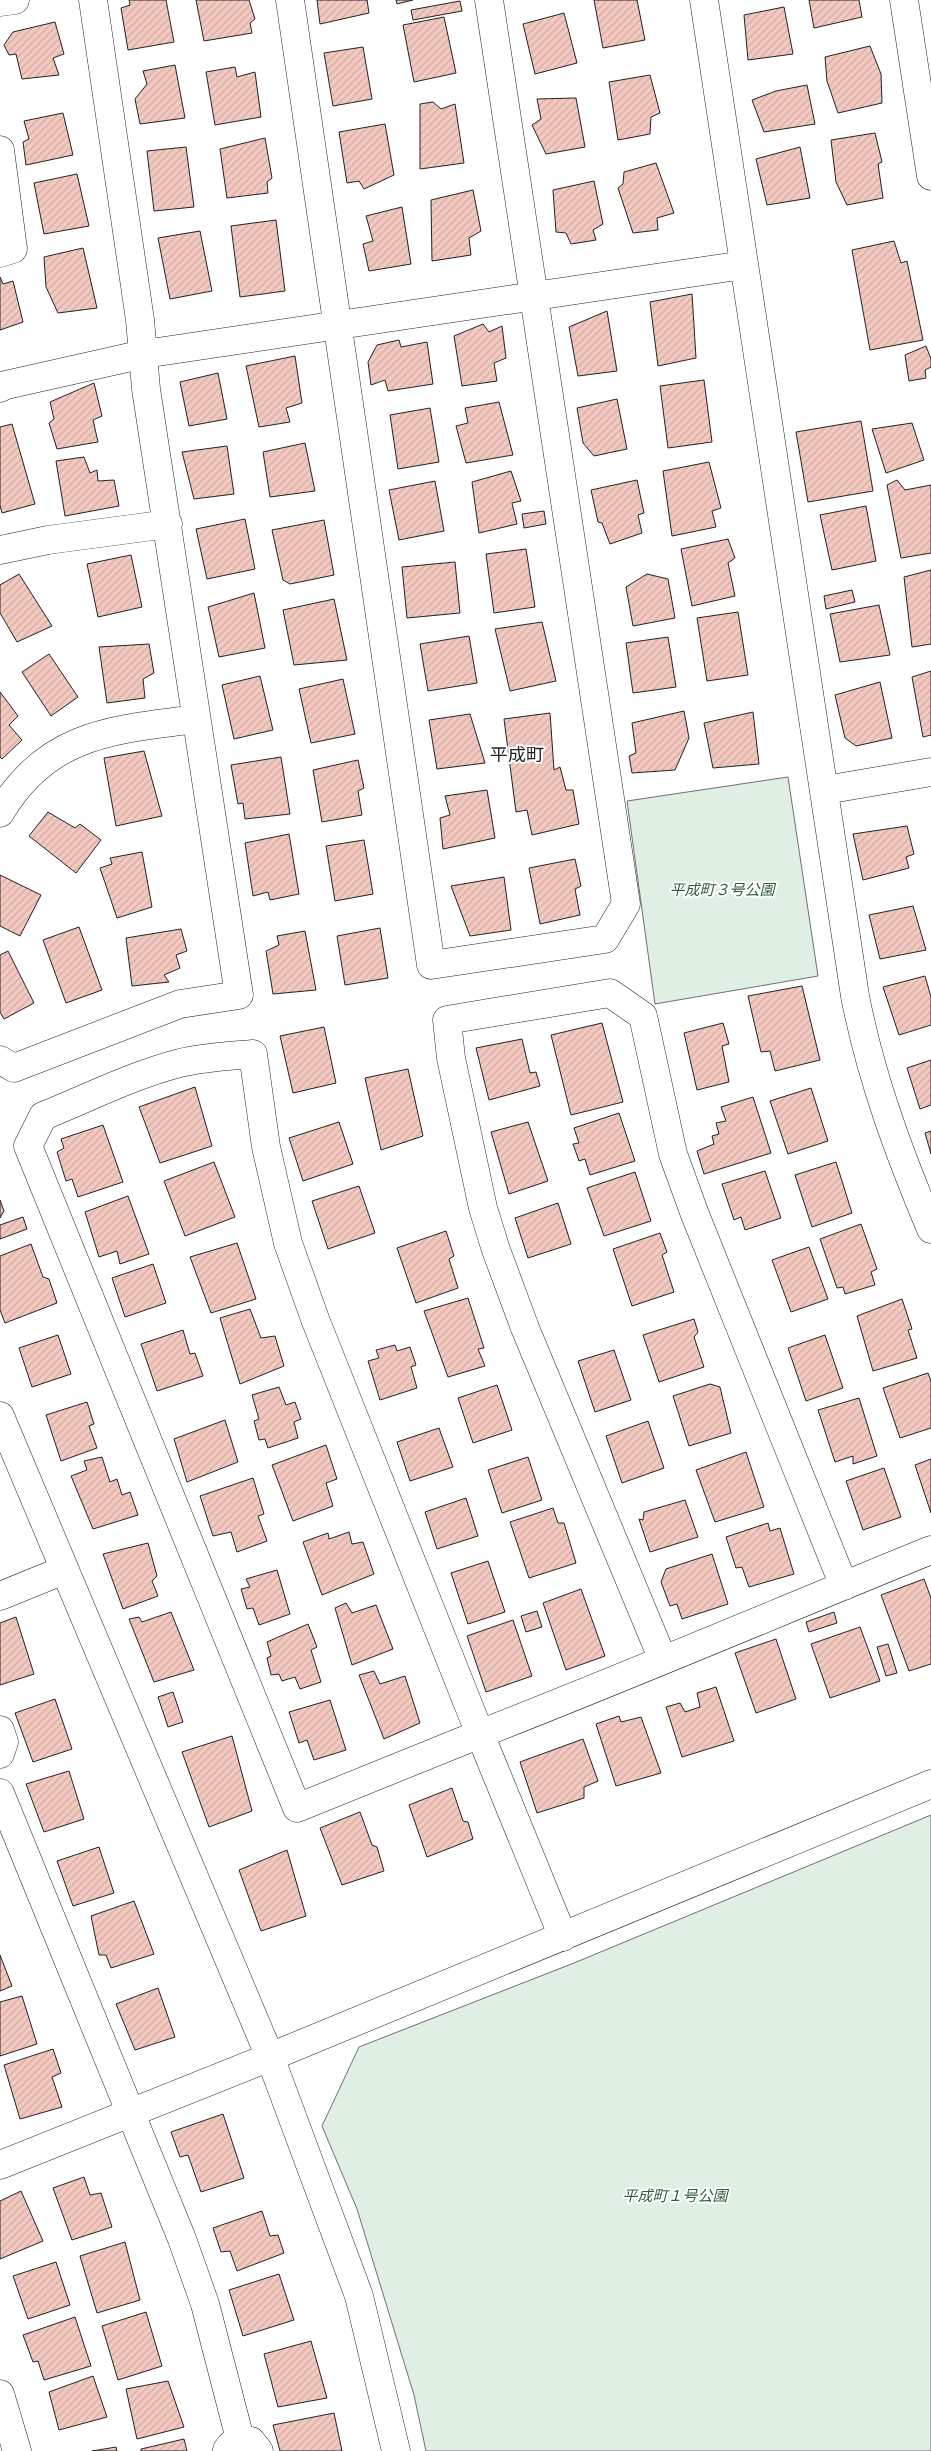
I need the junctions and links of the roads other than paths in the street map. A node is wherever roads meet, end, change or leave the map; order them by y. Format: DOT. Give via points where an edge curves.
graph roads {
  1 [pos="15,0"];
  2 [pos="93,0"];
  3 [pos="290,0"];
  4 [pos="489,0"];
  5 [pos="704,0"];
  6 [pos="904,0"];
  7 [pos="0,2"];
  8 [pos="0,150"];
  9 [pos="931,176"];
  10 [pos="0,253"];
  11 [pos="744,266"];
  12 [pos="533,295"];
  13 [pos="339,324"];
  14 [pos="144,354"];
  15 [pos="0,388"];
  16 [pos="168,524"];
  17 [pos="0,550"];
  18 [pos="196,719"];
  19 [pos="931,772"];
  20 [pos="825,790"];
  21 [pos="0,813"];
  22 [pos="0,1060"];
  23 [pos="931,1229"];
  24 [pos="0,1416"];
  25 [pos="931,1550"];
  26 [pos="64,1570"];
  27 [pos="844,1586"];
  28 [pos="0,1596"];
  29 [pos="664,1660"];
  30 [pos="0,1730"];
  31 [pos="480,1734"];
  32 [pos="0,1754"];
  33 [pos="931,1784"];
  34 [pos="0,1793"];
  35 [pos="563,1937"];
  36 [pos="270,2057"];
  37 [pos="129,2112"];
  38 [pos="0,2165"];
  39 [pos="0,2394"];
  40 [pos="242,2447"];
  41 [pos="17,2451"];
  42 [pos="396,2451"];
  1 -- 7 [label="street"];
  2 -- 14 [label="street"];
  3 -- 13 [label="street"];
  4 -- 12 [label="street"];
  5 -- 11 [label="street"];
  6 -- 9 [label="street"];
  8 -- 10 [label="street" via="13,249"];
  11 -- 12 [label="street"];
  11 -- 20 [label="street"];
  12 -- 13 [label="street"];
  12 -- 13 [label="street" via="626,904 605,939 586,942 431,965"];
  13 -- 14 [label="street"];
  14 -- 15 [label="street"];
  14 -- 16 [label="street" via="146,389"];
  16 -- 17 [label="street" via="48,540"];
  16 -- 18 [label="street"];
  18 -- 21 [label="street" via="116,730 72,744 30,772"];
  18 -- 22 [label="street" via="239,995 171,1007 14,1068"];
  19 -- 20 [label="street"];
  20 -- 23 [label="street" via="865,1045 880,1099"];
  24 -- 26 [label="street"];
  25 -- 27 [label="street"];
  26 -- 28 [label="street"];
  26 -- 36 [label="street"];
  27 -- 29 [label="street"];
  27 -- 29 [label="street" via="676,1162 643,1016 610,993 447,1020 450,1058 483,1208 496,1250 525,1328"];
  29 -- 31 [label="street"];
  30 -- 32 [label="street" via="4,1742"];
  31 -- 31 [label="street" via="314,1319 288,1243 266,1147 253,1054 179,1063 43,1116 28,1146 297,1808"];
  31 -- 35 [label="street"];
  33 -- 35 [label="street"];
  34 -- 37 [label="street"];
  35 -- 36 [label="street"];
  36 -- 37 [label="street"];
  36 -- 42 [label="street" via="360,2296"];
  37 -- 38 [label="street"];
  37 -- 40 [label="street" via="182,2239 205,2304"];
  39 -- 41 [label="street"];
}
